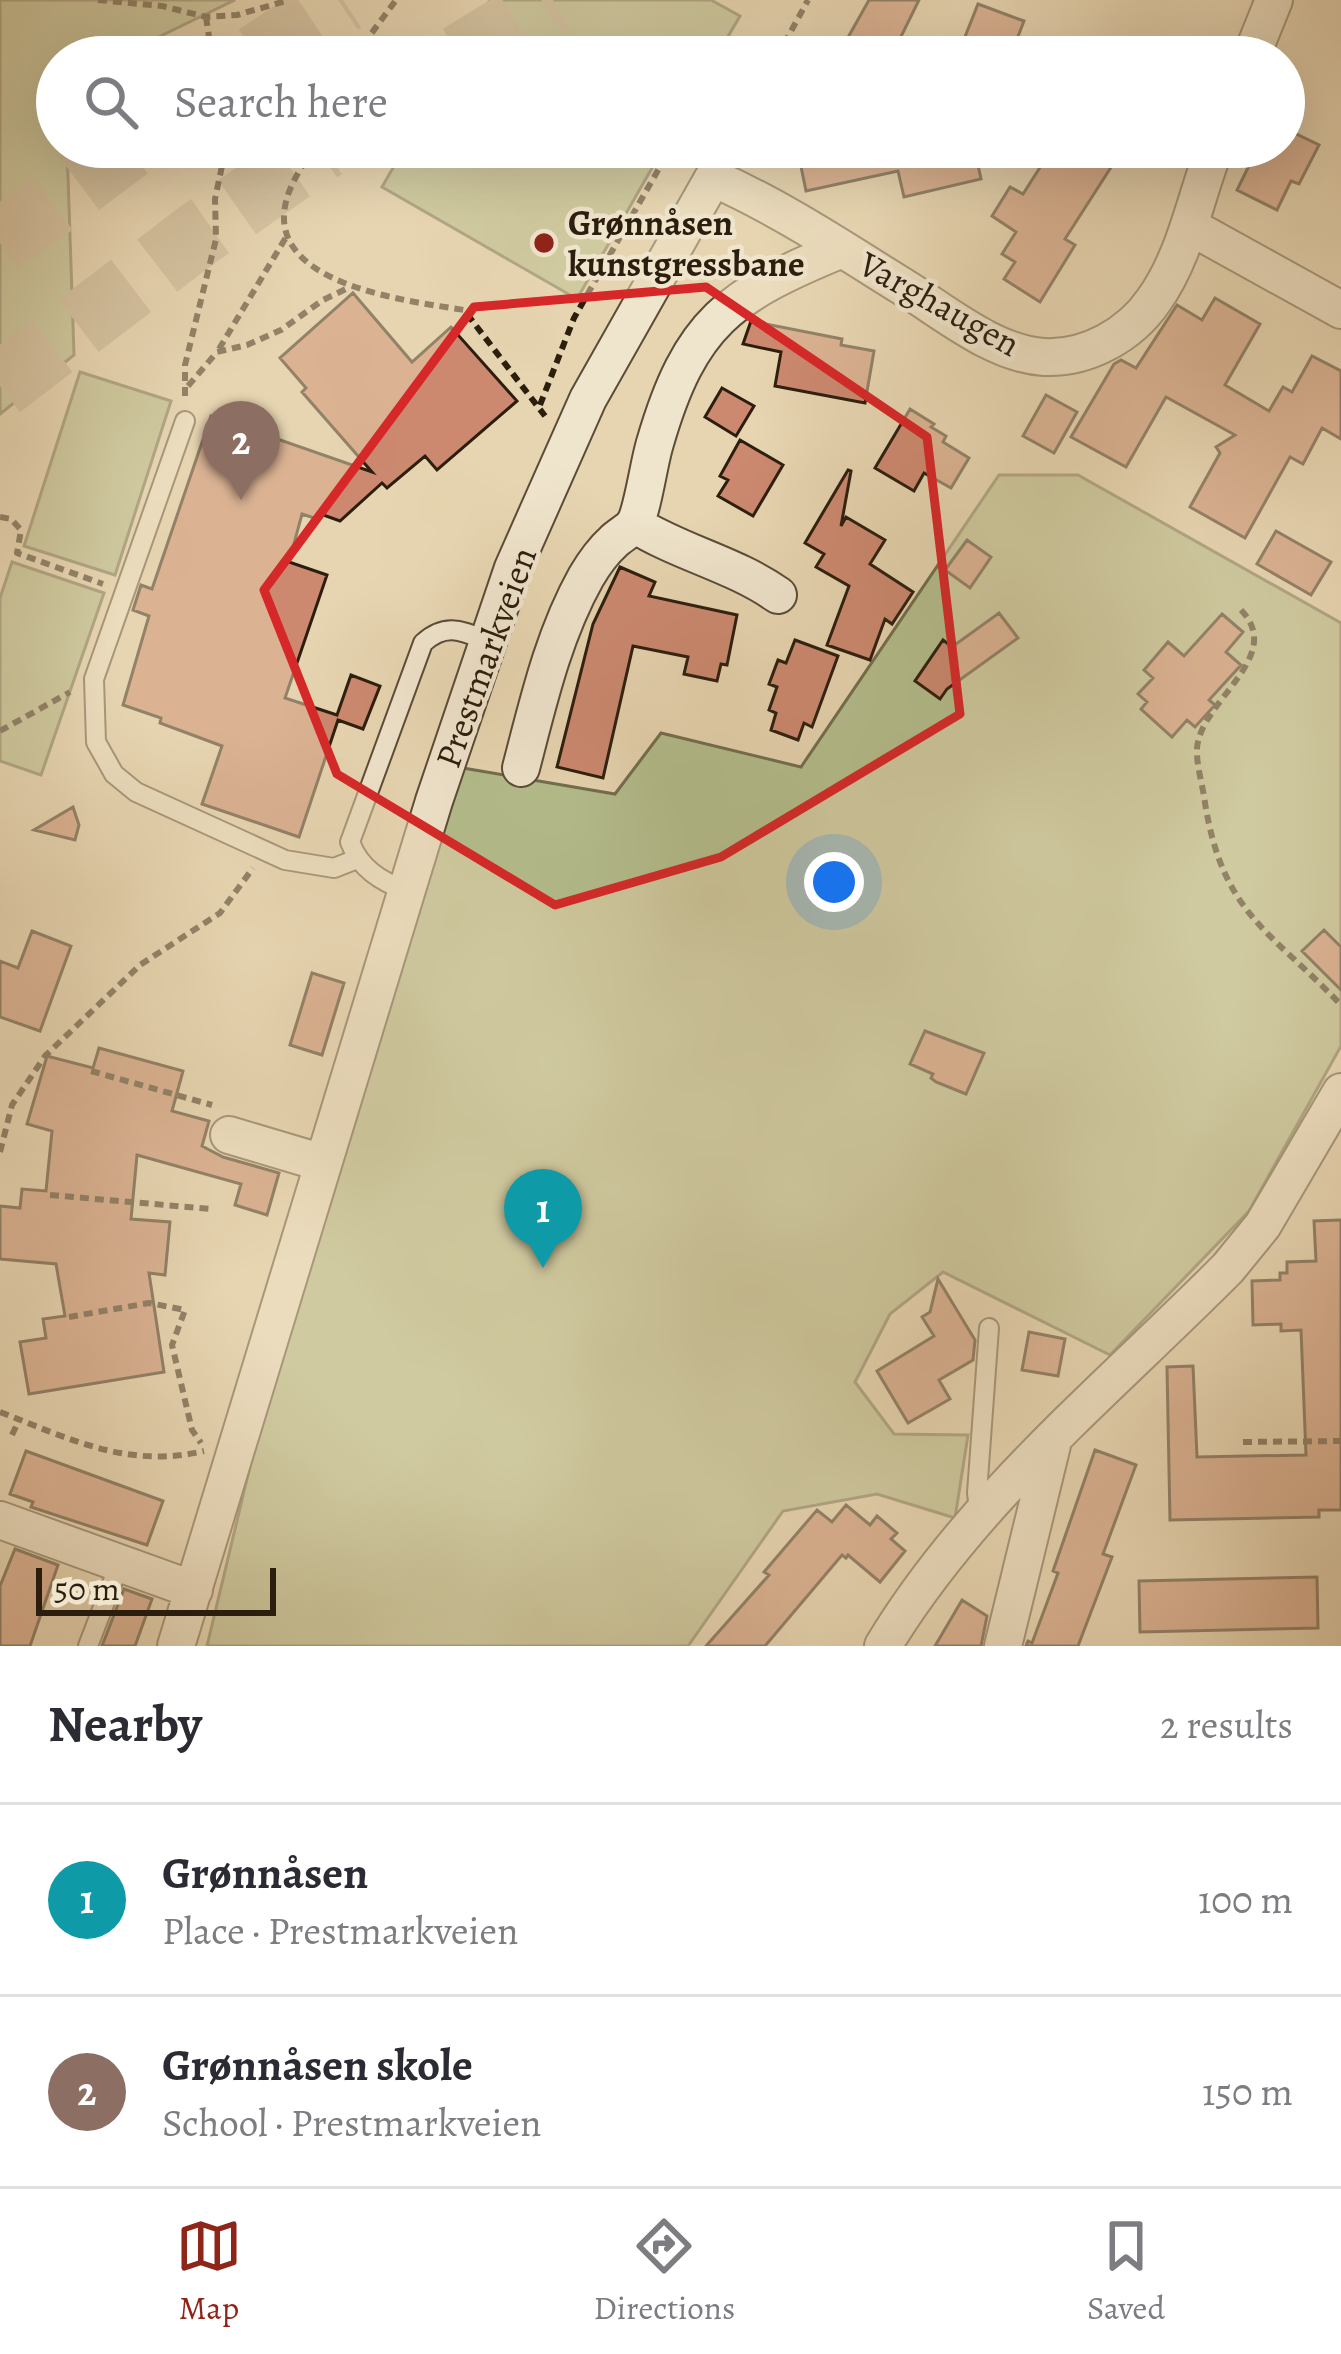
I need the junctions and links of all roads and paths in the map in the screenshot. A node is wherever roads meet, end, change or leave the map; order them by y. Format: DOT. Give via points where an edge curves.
graph roads {
  1 [pos="98,0"];
  2 [pos="289,0"];
  3 [pos="396,0"];
  4 [pos="808,0"];
  5 [pos="1274,0"];
  6 [pos="206,17"];
  7 [pos="209,36"];
  8 [pos="369,36"];
  9 [pos="788,36"];
  10 [pos="1259,36"];
  11 [pos="222,168"];
  12 [pos="302,168"];
  13 [pos="659,168"];
  14 [pos="698,168"];
  15 [pos="1209,168"];
  16 [pos="713,178"];
  17 [pos="1191,227"];
  18 [pos="288,234"];
  19 [pos="842,249"];
  20 [pos="350,287"];
  21 [pos="1341,310"];
  22 [pos="217,352"];
  23 [pos="185,389"];
  24 [pos="540,405"];
  25 [pos="185,421"];
  26 [pos="567,447"];
  27 [pos="0,517"];
  28 [pos="634,524"];
  29 [pos="124,592"];
  30 [pos="778,595"];
  31 [pos="1241,610"];
  32 [pos="488,641"];
  33 [pos="94,679"];
  34 [pos="0,731"];
  35 [pos="521,768"];
  36 [pos="267,851"];
  37 [pos="357,859"];
  38 [pos="406,891"];
  39 [pos="1341,1005"];
  40 [pos="91,1071"];
  41 [pos="1341,1092"];
  42 [pos="224,1121"];
  43 [pos="0,1152"];
  44 [pos="323,1163"];
  45 [pos="50,1195"];
  46 [pos="211,1209"];
  47 [pos="69,1317"];
  48 [pos="989,1328"];
  49 [pos="0,1412"];
  50 [pos="19,1420"];
  51 [pos="12,1435"];
  52 [pos="1053,1440"];
  53 [pos="1341,1441"];
  54 [pos="1243,1442"];
  55 [pos="980,1516"];
  56 [pos="0,1520"];
  57 [pos="119,1563"];
  58 [pos="194,1590"];
  59 [pos="88,1646"];
  60 [pos="176,1646"];
  61 [pos="883,1646"];
  62 [pos="1003,1646"];
  1 -- 6 [label="path"];
  2 -- 6 [label="path"];
  3 -- 8 [label="path"];
  4 -- 9 [label="path"];
  5 -- 10 [label="street"];
  6 -- 7 [label="path"];
  11 -- 23 [label="path" via="216,239"];
  12 -- 18 [label="path" via="286,199"];
  13 -- 24 [label="path" via="574,317"];
  14 -- 16 [label="path"];
  15 -- 17 [label="street, Varghaugen"];
  16 -- 19 [label="street, Varghaugen"];
  16 -- 26 [label="street, Prestmarkveien"];
  17 -- 19 [label="street, Varghaugen" via="1134,324 1073,355 1041,357 987,338"];
  17 -- 21 [label="street"];
  18 -- 20 [label="path" via="302,257"];
  18 -- 22 [label="path"];
  19 -- 28 [label="street, Varghaugen" via="762,284 703,336 678,371"];
  20 -- 22 [label="path" via="281,330"];
  20 -- 24 [label="path" via="464,310"];
  22 -- 23 [label="path"];
  23 -- 25 [label="path"];
  24 -- 26 [label="path"];
  25 -- 29 [label="lane"];
  26 -- 32 [label="street, Prestmarkveien"];
  27 -- 29 [label="path" via="21,530 17,553"];
  28 -- 30 [label="street"];
  28 -- 35 [label="street" via="589,572 566,615"];
  29 -- 33 [label="lane"];
  31 -- 39 [label="path" via="1252,622 1251,660 1197,745 1215,856 1254,923"];
  32 -- 37 [label="lane" via="452,627 424,644 350,842"];
  32 -- 38 [label="street, Prestmarkveien"];
  33 -- 34 [label="path"];
  33 -- 36 [label="lane" via="97,742 114,774 136,792"];
  36 -- 37 [label="lane" via="334,868"];
  36 -- 43 [label="path" via="220,913 140,965 45,1056 12,1106"];
  37 -- 38 [label="lane"];
  38 -- 44 [label="street, Prestmarkveien"];
  40 -- 42 [label="path"];
  41 -- 52 [label="street" via="1263,1225 1228,1268"];
  42 -- 44 [label="street"];
  44 -- 58 [label="street, Prestmarkveien"];
  45 -- 46 [label="path"];
  47 -- 50 [label="path" via="149,1303 185,1310 172,1345 192,1430 207,1450 169,1459 125,1455"];
  48 -- 55 [label="lane"];
  49 -- 50 [label="path"];
  50 -- 51 [label="path"];
  52 -- 55 [label="street"];
  52 -- 62 [label="street"];
  53 -- 54 [label="path"];
  55 -- 61 [label="street"];
  56 -- 57 [label="street"];
  57 -- 58 [label="street"];
  57 -- 59 [label="lane"];
  58 -- 60 [label="street, Prestmarkveien"];
}
